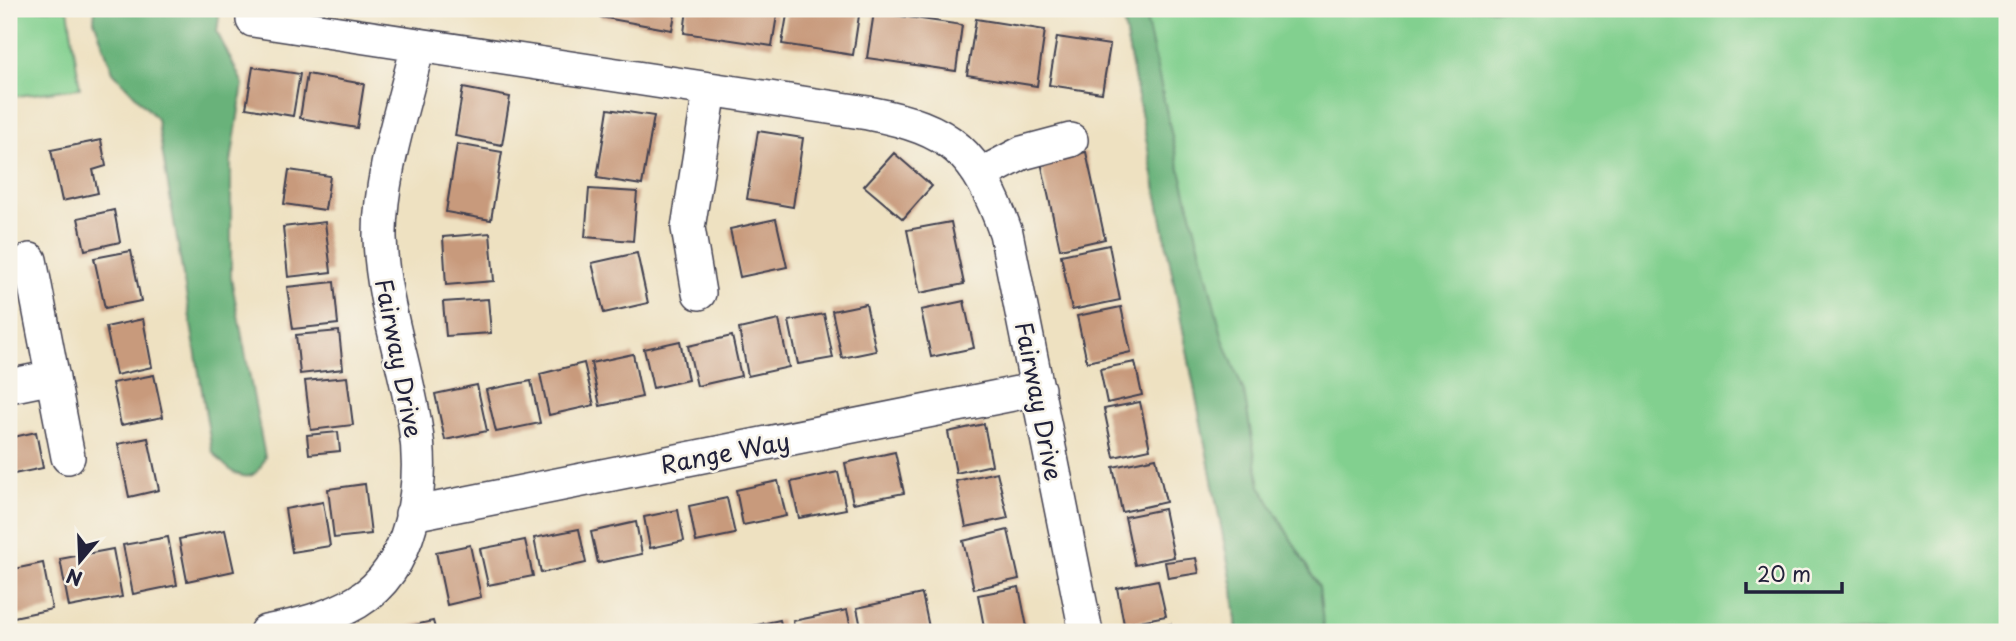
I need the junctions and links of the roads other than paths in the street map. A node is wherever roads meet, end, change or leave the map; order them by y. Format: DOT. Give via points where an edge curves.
graph roads {
  1 [pos="253,20"];
  2 [pos="418,45"];
  3 [pos="710,90"];
  4 [pos="1071,140"];
  5 [pos="980,175"];
  6 [pos="30,260"];
  7 [pos="699,293"];
  8 [pos="52,377"];
  9 [pos="9,386"];
  10 [pos="1038,389"];
  11 [pos="68,457"];
  12 [pos="412,514"];
  13 [pos="266,632"];
  14 [pos="1086,632"];
  1 -- 2 [label="street, Fairway Drive"];
  2 -- 3 [label="street, Fairway Drive"];
  2 -- 12 [label="street, Fairway Drive" via="384,192 380,235 387,298 416,428"];
  3 -- 5 [label="street, Fairway Drive" via="904,120 945,138"];
  3 -- 7 [label="street" via="688,228"];
  4 -- 5 [label="street" via="1022,153"];
  5 -- 10 [label="street, Fairway Drive" via="1006,233"];
  6 -- 8 [label="street"];
  8 -- 9 [label="street"];
  8 -- 11 [label="street"];
  10 -- 12 [label="street, Range Way"];
  10 -- 14 [label="street, Fairway Drive"];
  12 -- 13 [label="street, Fairway Drive" via="397,559 373,591 340,611"];
}
